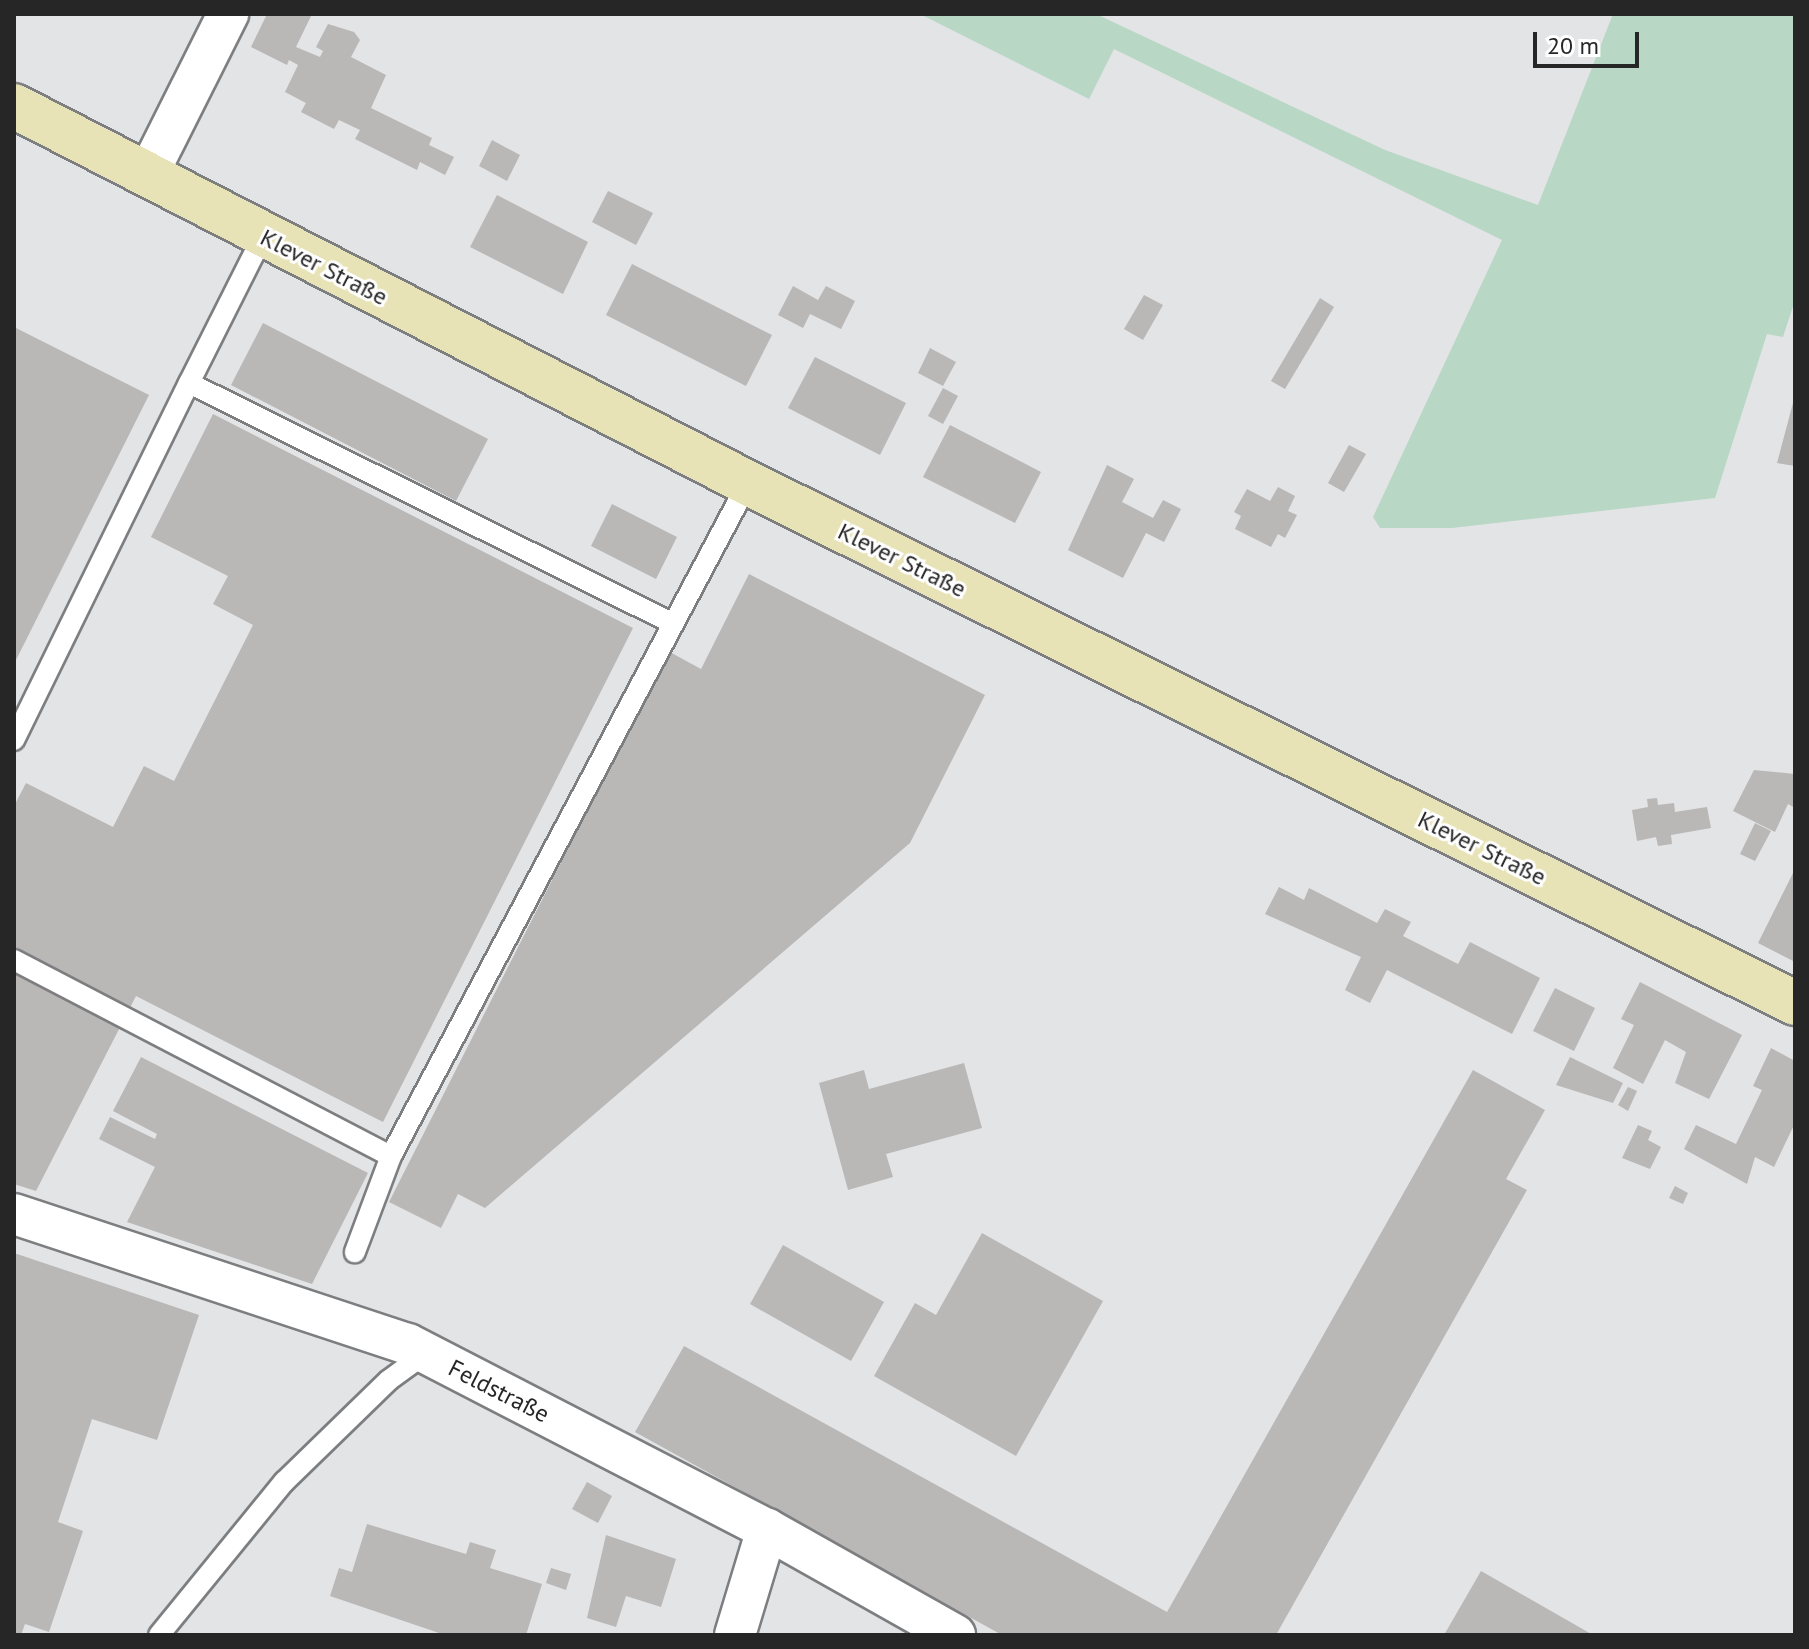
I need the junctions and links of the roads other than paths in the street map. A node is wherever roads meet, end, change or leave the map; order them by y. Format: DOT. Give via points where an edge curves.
graph roads {
  1 [pos="228,14"];
  2 [pos="14,106"];
  3 [pos="148,174"];
  4 [pos="263,236"];
  5 [pos="189,383"];
  6 [pos="748,483"];
  7 [pos="670,622"];
  8 [pos="14,740"];
  9 [pos="14,960"];
  10 [pos="1795,1003"];
  11 [pos="391,1156"];
  12 [pos="14,1214"];
  13 [pos="355,1252"];
  14 [pos="426,1353"];
  15 [pos="767,1529"];
  16 [pos="159,1635"];
  17 [pos="735,1635"];
  18 [pos="955,1635"];
  1 -- 3 [label="street"];
  2 -- 3 [label="street, Klever Straße"];
  3 -- 4 [label="street, Klever Straße"];
  4 -- 5 [label="lane"];
  4 -- 6 [label="street, Klever Straße"];
  5 -- 7 [label="lane"];
  5 -- 8 [label="lane"];
  6 -- 7 [label="lane"];
  6 -- 10 [label="street, Klever Straße"];
  7 -- 11 [label="lane"];
  9 -- 11 [label="lane"];
  11 -- 13 [label="lane"];
  12 -- 14 [label="street, Feldstraße"];
  14 -- 15 [label="street, Feldstraße"];
  14 -- 16 [label="lane" via="389,1380 284,1482"];
  15 -- 17 [label="street"];
  15 -- 18 [label="street, Feldstraße"];
}
